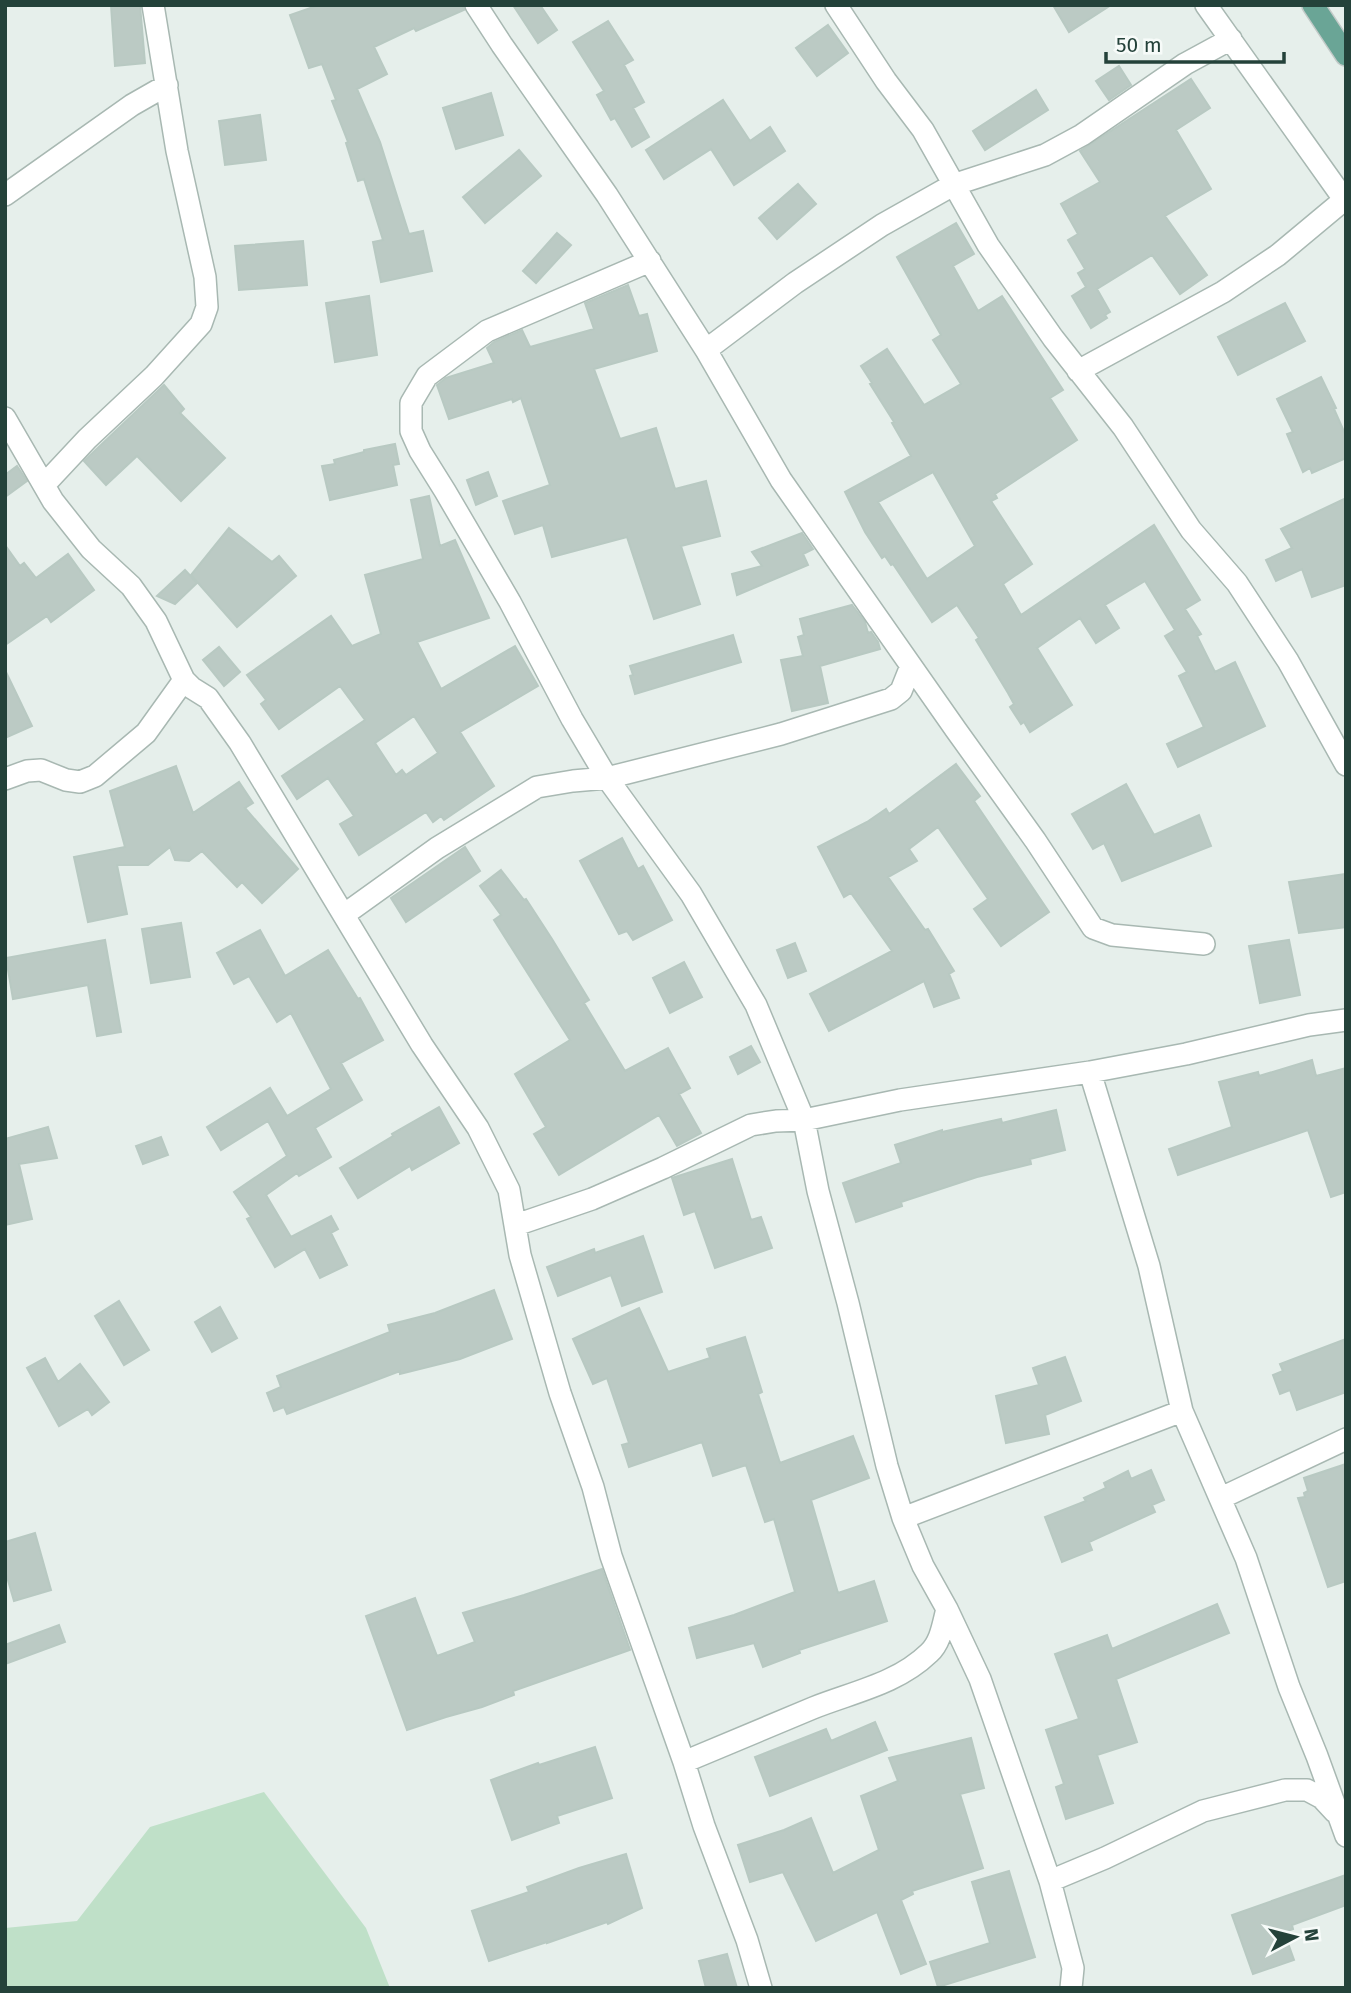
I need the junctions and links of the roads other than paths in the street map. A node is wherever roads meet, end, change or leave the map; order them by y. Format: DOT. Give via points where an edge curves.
graph roads {
  1 [pos="153,5"];
  2 [pos="476,5"];
  3 [pos="836,5"];
  4 [pos="1206,5"];
  5 [pos="1313,5"];
  6 [pos="1231,39"];
  7 [pos="1346,55"];
  8 [pos="167,85"];
  9 [pos="953,185"];
  10 [pos="5,195"];
  11 [pos="1345,201"];
  12 [pos="650,261"];
  13 [pos="706,350"];
  14 [pos="1078,371"];
  15 [pos="5,418"];
  16 [pos="44,485"];
  17 [pos="911,666"];
  18 [pos="184,680"];
  19 [pos="1346,765"];
  20 [pos="607,778"];
  21 [pos="5,779"];
  22 [pos="345,914"];
  23 [pos="1204,944"];
  24 [pos="1346,1020"];
  25 [pos="1090,1072"];
  26 [pos="804,1120"];
  27 [pos="516,1225"];
  28 [pos="1182,1411"];
  29 [pos="1346,1439"];
  30 [pos="1221,1498"];
  31 [pos="903,1518"];
  32 [pos="947,1609"];
  33 [pos="684,1762"];
  34 [pos="1343,1826"];
  35 [pos="1050,1881"];
  36 [pos="761,1988"];
  37 [pos="1071,1988"];
  1 -- 8 [label="street"];
  2 -- 12 [label="street"];
  3 -- 9 [label="street" via="923,130"];
  4 -- 6 [label="street"];
  5 -- 7 [label="main road"];
  6 -- 9 [label="street" via="1045,155"];
  6 -- 11 [label="street"];
  8 -- 10 [label="street"];
  8 -- 16 [label="street" via="207,307 201,324 154,376"];
  9 -- 13 [label="street" via="882,225"];
  9 -- 14 [label="street" via="988,245"];
  11 -- 14 [label="street" via="1223,292"];
  12 -- 13 [label="street"];
  12 -- 20 [label="street" via="487,331 427,376 411,403 411,431 420,451"];
  13 -- 17 [label="street" via="781,480"];
  14 -- 19 [label="street" via="1123,427 1191,530 1237,583 1288,661"];
  15 -- 16 [label="street"];
  16 -- 18 [label="street" via="91,549 131,586 156,621"];
  17 -- 20 [label="street" via="901,691 891,699 781,734"];
  17 -- 23 [label="street" via="1093,928 1112,935"];
  18 -- 21 [label="street" via="146,733 95,776 80,782 41,770"];
  18 -- 22 [label="street" via="208,698 224,719"];
  20 -- 22 [label="street" via="537,787 437,848"];
  20 -- 26 [label="street" via="691,894 756,1005"];
  22 -- 27 [label="street" via="422,1045 478,1128 509,1190"];
  24 -- 25 [label="street"];
  25 -- 26 [label="street" via="900,1100"];
  25 -- 28 [label="street" via="1149,1266"];
  26 -- 27 [label="street" via="751,1125 592,1199"];
  26 -- 31 [label="street" via="818,1191"];
  27 -- 33 [label="street" via="520,1255 560,1393 611,1556"];
  28 -- 30 [label="street"];
  28 -- 31 [label="street"];
  29 -- 30 [label="street"];
  30 -- 34 [label="street"];
  31 -- 32 [label="street"];
  32 -- 33 [label="street" via="932,1651 913,1667 879,1685"];
  32 -- 35 [label="street" via="980,1679"];
  33 -- 36 [label="street"];
  34 -- 35 [label="street" via="1322,1798 1307,1790 1285,1790 1203,1811"];
  35 -- 37 [label="street" via="1073,1968"];
}
